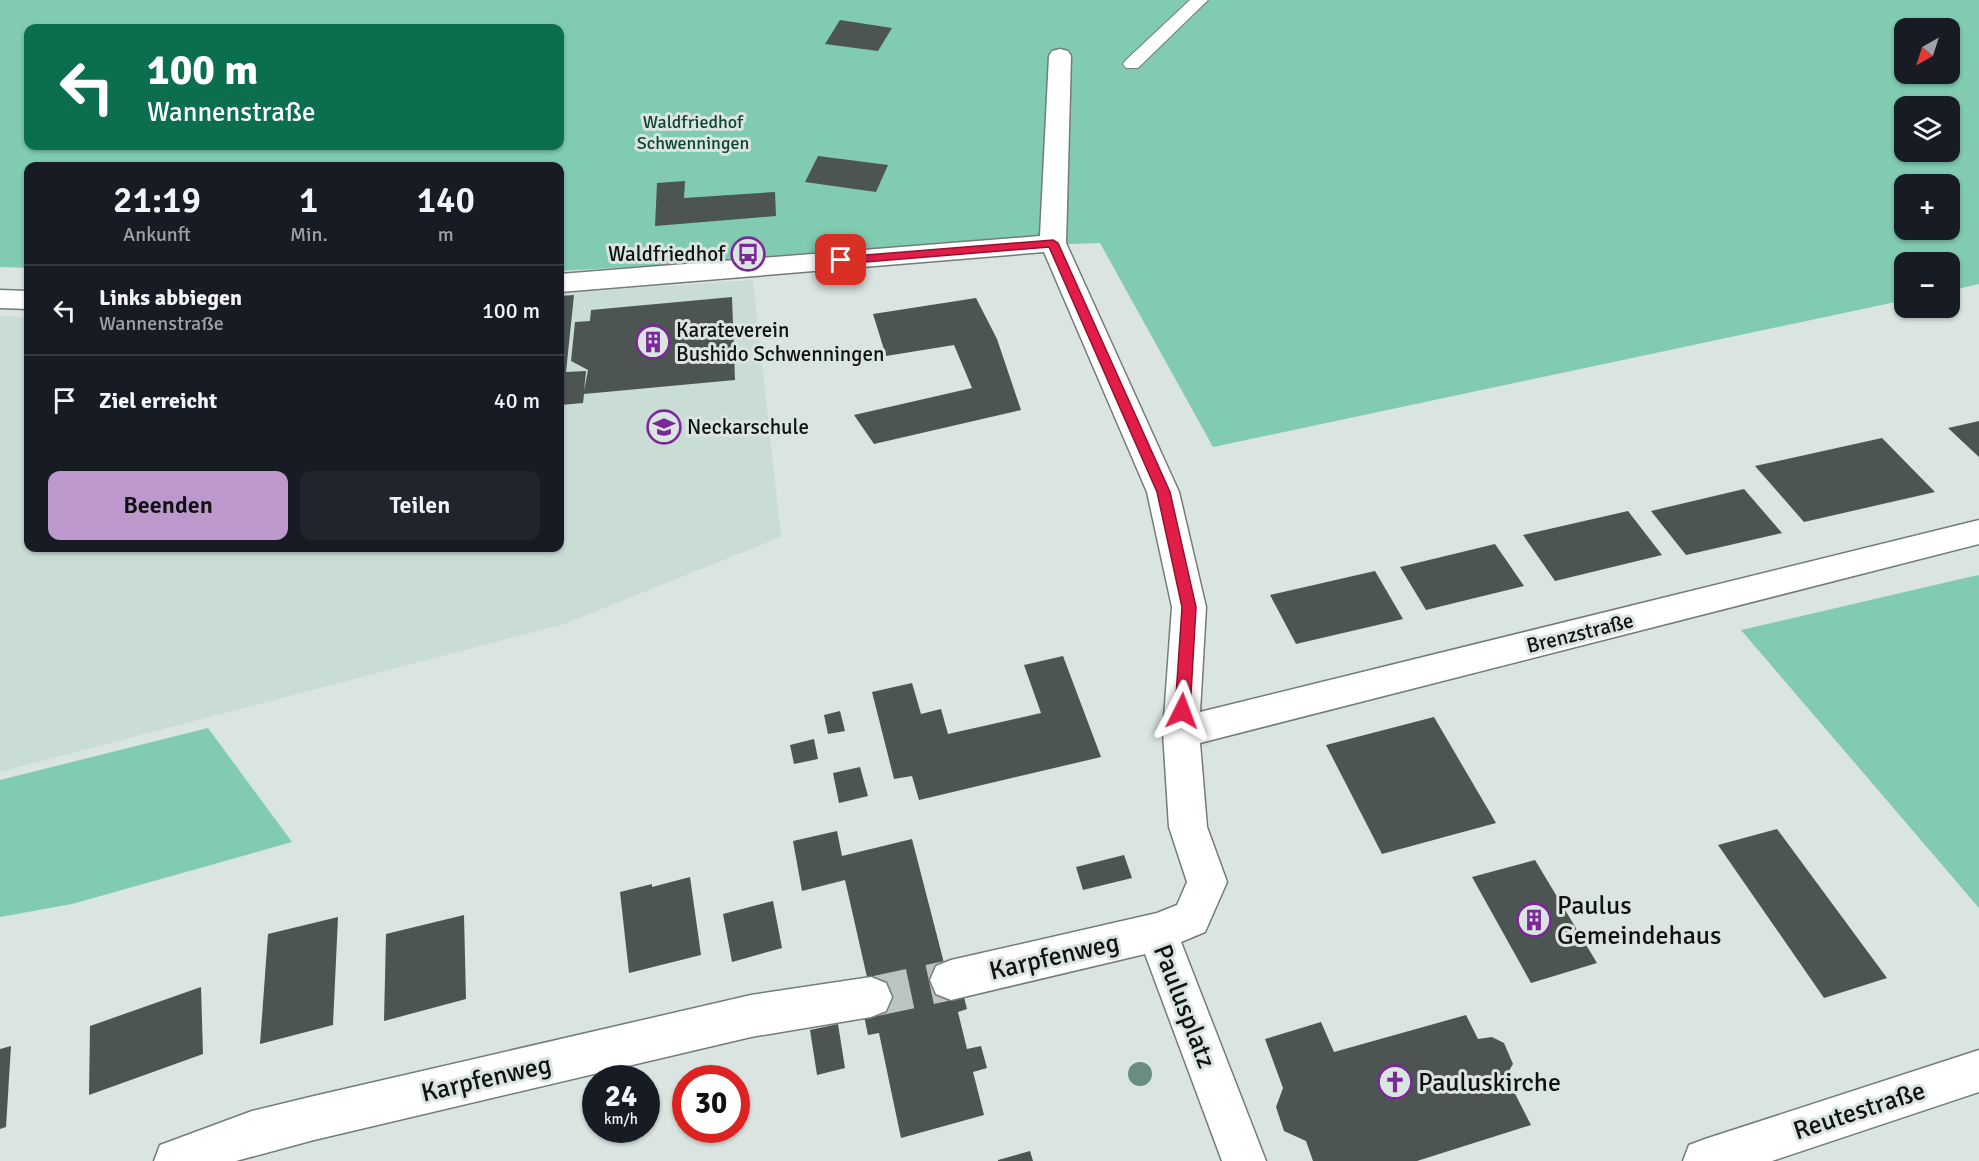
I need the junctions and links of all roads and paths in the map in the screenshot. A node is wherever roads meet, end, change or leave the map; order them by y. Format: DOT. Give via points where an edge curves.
graph roads {
  1 [pos="1200,0"];
  2 [pos="1060,56"];
  3 [pos="1132,64"];
  4 [pos="1053,243"];
  5 [pos="564,283"];
  6 [pos="0,299"];
  7 [pos="24,300"];
  8 [pos="1979,532"];
  9 [pos="1181,732"];
  10 [pos="1157,932"];
  11 [pos="951,980"];
  12 [pos="871,997"];
  13 [pos="1979,1071"];
  14 [pos="176,1161"];
  15 [pos="1244,1161"];
  16 [pos="1706,1161"];
  1 -- 3 [label="lane"];
  2 -- 4 [label="street"];
  4 -- 5 [label="street"];
  4 -- 9 [label="street, Paulusplatz" via="1163,492 1189,607"];
  6 -- 7 [label="street"];
  8 -- 9 [label="street, Brenzstraße"];
  9 -- 10 [label="street, Paulusplatz" via="1188,827 1207,882 1191,918"];
  10 -- 11 [label="street, Karpfenweg"];
  10 -- 15 [label="street, Paulusplatz"];
  12 -- 14 [label="street, Karpfenweg" via="751,1016 304,1120 252,1133"];
  13 -- 16 [label="street, Reutestraße"];
}
